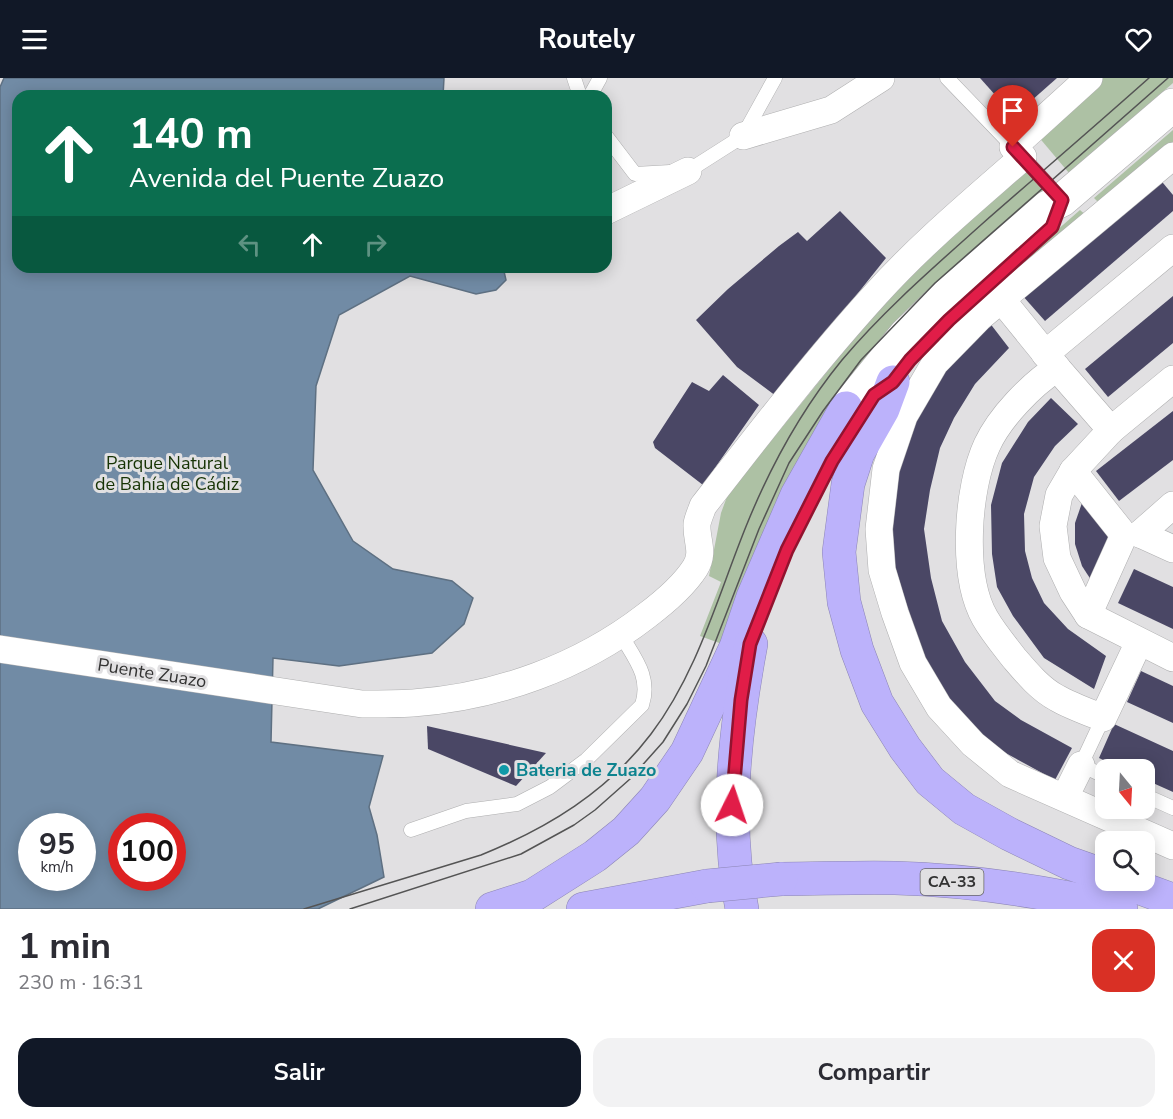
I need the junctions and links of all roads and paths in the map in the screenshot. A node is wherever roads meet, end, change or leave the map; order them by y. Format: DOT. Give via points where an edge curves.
graph roads {
  1 [pos="775,78"];
  2 [pos="881,78"];
  3 [pos="947,78"];
  4 [pos="1089,78"];
  5 [pos="1173,105"];
  6 [pos="743,136"];
  7 [pos="612,144"];
  8 [pos="1018,152"];
  9 [pos="1173,156"];
  10 [pos="688,171"];
  11 [pos="1062,200"];
  12 [pos="612,208"];
  13 [pos="1173,248"];
  14 [pos="1001,299"];
  15 [pos="1051,361"];
  16 [pos="1173,379"];
  17 [pos="893,382"];
  18 [pos="846,408"];
  19 [pos="1111,430"];
  20 [pos="1072,471"];
  21 [pos="1173,505"];
  22 [pos="1132,534"];
  23 [pos="1173,549"];
  24 [pos="1088,615"];
  25 [pos="621,635"];
  26 [pos="1140,642"];
  27 [pos="0,649"];
  28 [pos="1173,658"];
  29 [pos="1103,718"];
  30 [pos="1081,765"];
  31 [pos="1095,772"];
  32 [pos="1065,797"];
  33 [pos="1155,800"];
  34 [pos="1173,808"];
  35 [pos="411,830"];
  36 [pos="1173,846"];
  37 [pos="1095,872"];
  38 [pos="1148,891"];
  39 [pos="1173,900"];
  40 [pos="492,909"];
  41 [pos="583,909"];
  42 [pos="742,909"];
  43 [pos="1121,909"];
  1 -- 6 [label="lane"];
  2 -- 6 [label="street" via="831,110"];
  3 -- 8 [label="lane"];
  4 -- 8 [label="street, Puente Zuazo"];
  5 -- 11 [label="street"];
  6 -- 10 [label="lane"];
  7 -- 10 [label="lane" via="635,174"];
  8 -- 11 [label="lane"];
  8 -- 25 [label="street, Puente Zuazo" via="877,293 787,399 704,506 697,522 701,556 694,570 661,604"];
  9 -- 14 [label="street"];
  10 -- 12 [label="street"];
  11 -- 17 [label="street" via="1052,227 949,320"];
  11 -- 18 [label="street" via="1048,207 936,305 905,335"];
  13 -- 15 [label="street"];
  14 -- 15 [label="street"];
  14 -- 32 [label="street" via="935,363 904,416 886,468 879,529 882,570 913,663 939,707 973,744 1010,774"];
  15 -- 19 [label="street"];
  15 -- 29 [label="street" via="1045,376 1001,420 987,446 973,490 969,553 974,587 984,616 1004,645 1031,677 1056,698"];
  16 -- 19 [label="street"];
  17 -- 37 [label="highway" via="858,453 839,552 844,602 877,703 930,782 964,809 1069,863"];
  17 -- 42 [label="highway" via="874,395 832,461 787,550 750,644 732,805"];
  18 -- 40 [label="highway" via="797,495 736,646 687,752 656,799 596,856 532,896"];
  19 -- 20 [label="street"];
  20 -- 22 [label="street"];
  20 -- 24 [label="street" via="1059,495 1053,526 1057,558 1072,592"];
  21 -- 22 [label="street"];
  22 -- 23 [label="street"];
  22 -- 24 [label="street"];
  24 -- 26 [label="street"];
  25 -- 27 [label="street, Puente Zuazo" via="522,682 413,703 362,704"];
  25 -- 35 [label="lane" via="642,672 646,694 642,705 586,760 550,787 517,804 466,811"];
  26 -- 28 [label="street"];
  26 -- 29 [label="street"];
  29 -- 30 [label="lane"];
  30 -- 31 [label="lane"];
  30 -- 32 [label="street"];
  32 -- 36 [label="street"];
  33 -- 34 [label="lane"];
  38 -- 39 [label="highway"];
  41 -- 43 [label="highway, CA-33, bridge" via="706,886 781,879 895,878 1056,895"];
}
